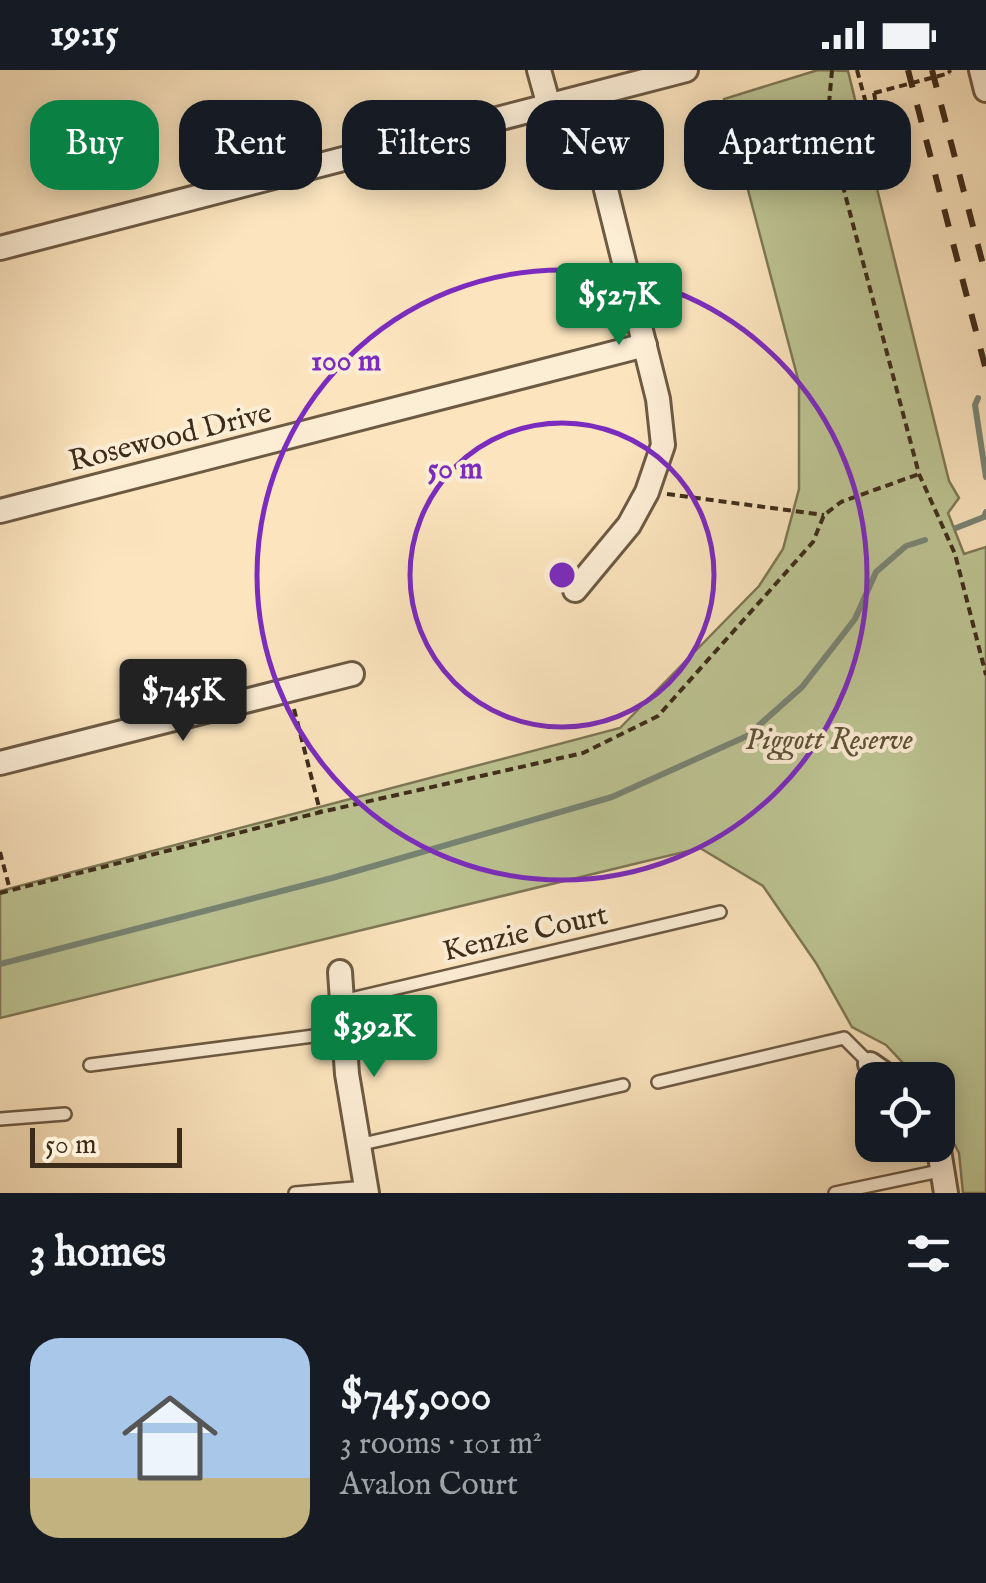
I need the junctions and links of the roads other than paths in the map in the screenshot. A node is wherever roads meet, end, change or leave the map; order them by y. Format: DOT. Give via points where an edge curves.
graph roads {
  1 [pos="540,70"];
  2 [pos="686,70"];
  3 [pos="981,70"];
  4 [pos="986,90"];
  5 [pos="583,97"];
  6 [pos="548,100"];
  7 [pos="572,100"];
  8 [pos="526,112"];
  9 [pos="0,248"];
  10 [pos="645,345"];
  11 [pos="0,511"];
  12 [pos="575,590"];
  13 [pos="352,674"];
  14 [pos="0,762"];
  15 [pos="720,912"];
  16 [pos="340,972"];
  17 [pos="342,1000"];
  18 [pos="344,1032"];
  19 [pos="868,1062"];
  20 [pos="90,1066"];
  21 [pos="658,1082"];
  22 [pos="623,1085"];
  23 [pos="65,1114"];
  24 [pos="0,1120"];
  25 [pos="358,1145"];
  26 [pos="945,1181"];
  27 [pos="367,1190"];
  28 [pos="295,1193"];
  29 [pos="835,1193"];
  1 -- 6 [label="street"];
  2 -- 5 [label="street"];
  3 -- 4 [label="street"];
  5 -- 7 [label="street"];
  5 -- 10 [label="street"];
  8 -- 9 [label="street"];
  10 -- 11 [label="street, Rosewood Drive"];
  10 -- 12 [label="street" via="663,445 629,526"];
  13 -- 14 [label="street"];
  15 -- 17 [label="lane, Kenzie Court"];
  16 -- 17 [label="street"];
  17 -- 18 [label="street"];
  18 -- 20 [label="lane"];
  18 -- 25 [label="street"];
  19 -- 21 [label="lane" via="844,1038"];
  22 -- 25 [label="lane"];
  23 -- 24 [label="lane"];
  25 -- 27 [label="street"];
  26 -- 29 [label="lane"];
  27 -- 28 [label="lane"];
}
